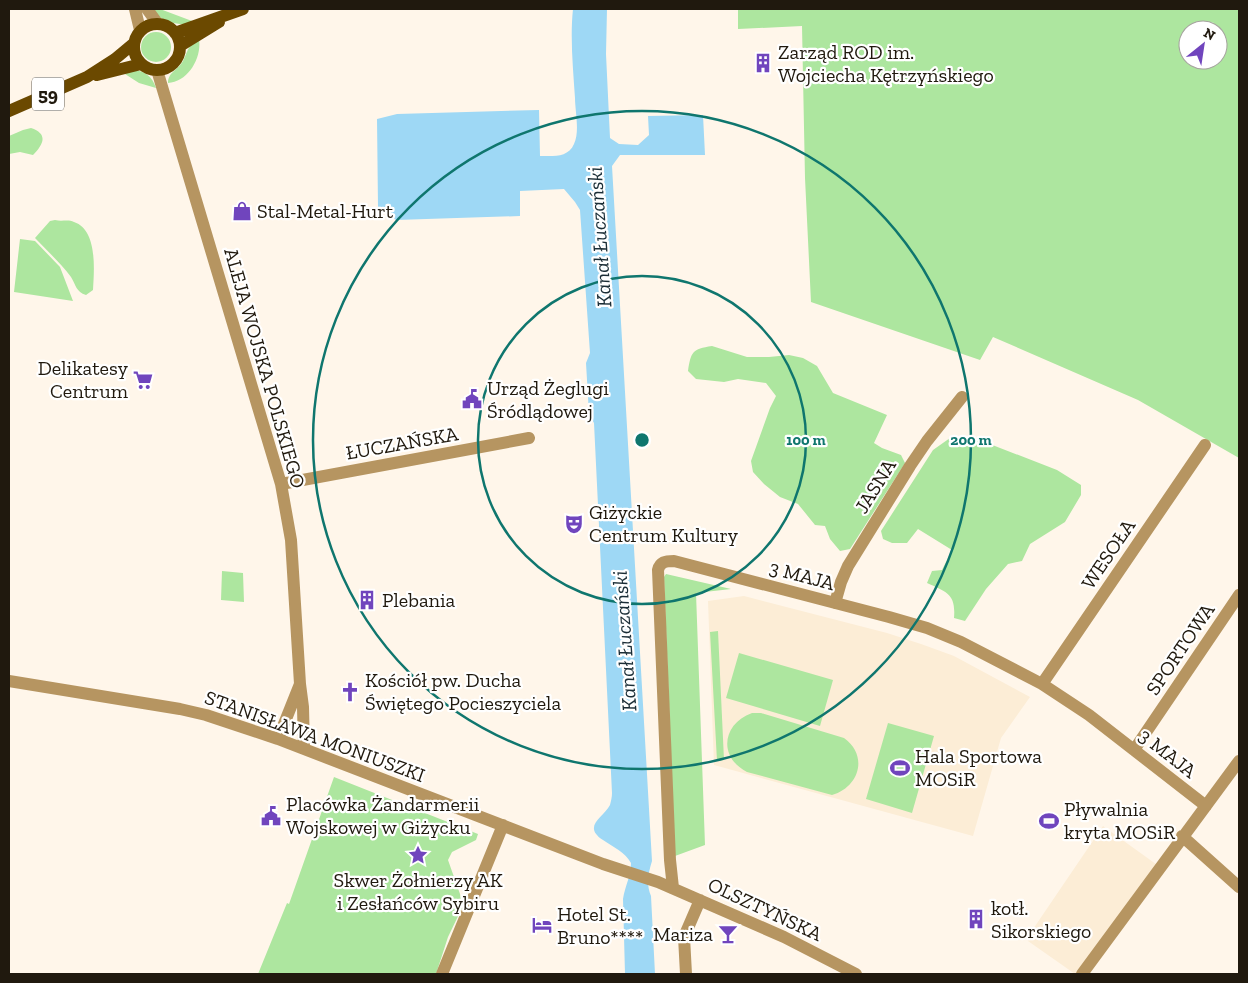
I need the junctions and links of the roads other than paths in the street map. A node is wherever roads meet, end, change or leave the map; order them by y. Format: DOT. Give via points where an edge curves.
graph roads {
  1 [pos="135,9"];
  2 [pos="148,9"];
  3 [pos="244,9"];
  4 [pos="230,15"];
  5 [pos="158,24"];
  6 [pos="140,30"];
  7 [pos="175,32"];
  8 [pos="133,44"];
  9 [pos="180,46"];
  10 [pos="141,64"];
  11 [pos="157,70"];
  12 [pos="87,77"];
  13 [pos="9,111"];
  14 [pos="962,397"];
  15 [pos="529,438"];
  16 [pos="1204,445"];
  17 [pos="281,484"];
  18 [pos="1239,595"];
  19 [pos="835,603"];
  20 [pos="9,681"];
  21 [pos="300,684"];
  22 [pos="1042,684"];
  23 [pos="278,739"];
  24 [pos="304,749"];
  25 [pos="1134,750"];
  26 [pos="1239,761"];
  27 [pos="1206,806"];
  28 [pos="503,825"];
  29 [pos="1182,836"];
  30 [pos="655,881"];
  31 [pos="1239,887"];
  32 [pos="673,888"];
  33 [pos="700,900"];
  34 [pos="442,974"];
  35 [pos="686,974"];
  36 [pos="856,974"];
  37 [pos="1082,974"];
  1 -- 6 [label="street"];
  2 -- 5 [label="street"];
  3 -- 4 [label="main road"];
  4 -- 7 [label="main road"];
  4 -- 9 [label="main road"];
  5 -- 6 [label="main road"];
  5 -- 7 [label="main road"];
  6 -- 8 [label="main road"];
  7 -- 9 [label="main road"];
  8 -- 10 [label="main road"];
  8 -- 12 [label="main road, 59"];
  9 -- 11 [label="main road" via="174,63"];
  10 -- 11 [label="main road"];
  10 -- 12 [label="main road, 59"];
  11 -- 17 [label="street, ALEJA WOJSKA POLSKIEGO"];
  12 -- 13 [label="main road, 59"];
  14 -- 19 [label="street, JASNA" via="927,441 868,533 848,566"];
  15 -- 17 [label="street, ŁUCZAŃSKA"];
  16 -- 22 [label="street, WESOŁA"];
  17 -- 21 [label="street, ALEJA WOJSKA POLSKIEGO" via="291,540"];
  18 -- 25 [label="street, SPORTOWA"];
  19 -- 22 [label="street, 3 MAJA" via="945,635"];
  19 -- 32 [label="street, 3 MAJA" via="674,561 662,563 658,570"];
  20 -- 23 [label="street, STANISŁAWA MONIUSZKI" via="180,709"];
  21 -- 23 [label="street, ALEJA WOJSKA POLSKIEGO"];
  21 -- 24 [label="street, ALEJA WOJSKA POLSKIEGO"];
  22 -- 25 [label="street, 3 MAJA"];
  23 -- 24 [label="street, STANISŁAWA MONIUSZKI"];
  24 -- 28 [label="street, STANISŁAWA MONIUSZKI"];
  25 -- 27 [label="street, 3 MAJA"];
  26 -- 27 [label="street"];
  27 -- 29 [label="street"];
  28 -- 30 [label="street, STANISŁAWA MONIUSZKI"];
  28 -- 34 [label="street"];
  29 -- 31 [label="street"];
  29 -- 37 [label="street"];
  30 -- 32 [label="street, OLSZTYŃSKA"];
  32 -- 33 [label="street, OLSZTYŃSKA"];
  33 -- 35 [label="street" via="684,937"];
  33 -- 36 [label="street, OLSZTYŃSKA" via="784,937"];
}
